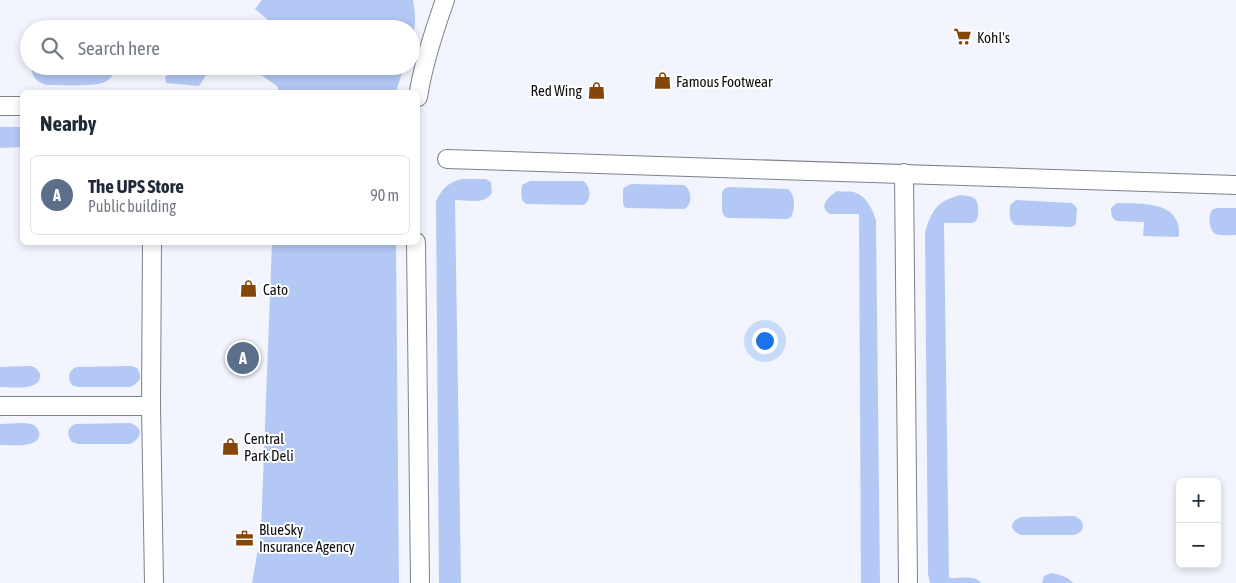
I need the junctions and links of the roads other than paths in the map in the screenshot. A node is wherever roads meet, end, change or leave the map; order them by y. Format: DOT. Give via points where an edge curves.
graph roads {
  1 [pos="445,0"];
  2 [pos="419,90"];
  3 [pos="0,106"];
  4 [pos="20,106"];
  5 [pos="447,158"];
  6 [pos="904,174"];
  7 [pos="1236,184"];
  8 [pos="152,245"];
  9 [pos="416,245"];
  10 [pos="0,406"];
  11 [pos="152,406"];
  12 [pos="154,583"];
  13 [pos="420,583"];
  14 [pos="908,583"];
  1 -- 2 [label="lane"];
  3 -- 4 [label="lane"];
  5 -- 6 [label="lane"];
  6 -- 7 [label="lane"];
  6 -- 14 [label="lane"];
  8 -- 11 [label="lane"];
  9 -- 13 [label="lane"];
  10 -- 11 [label="lane"];
  11 -- 12 [label="lane"];
}
